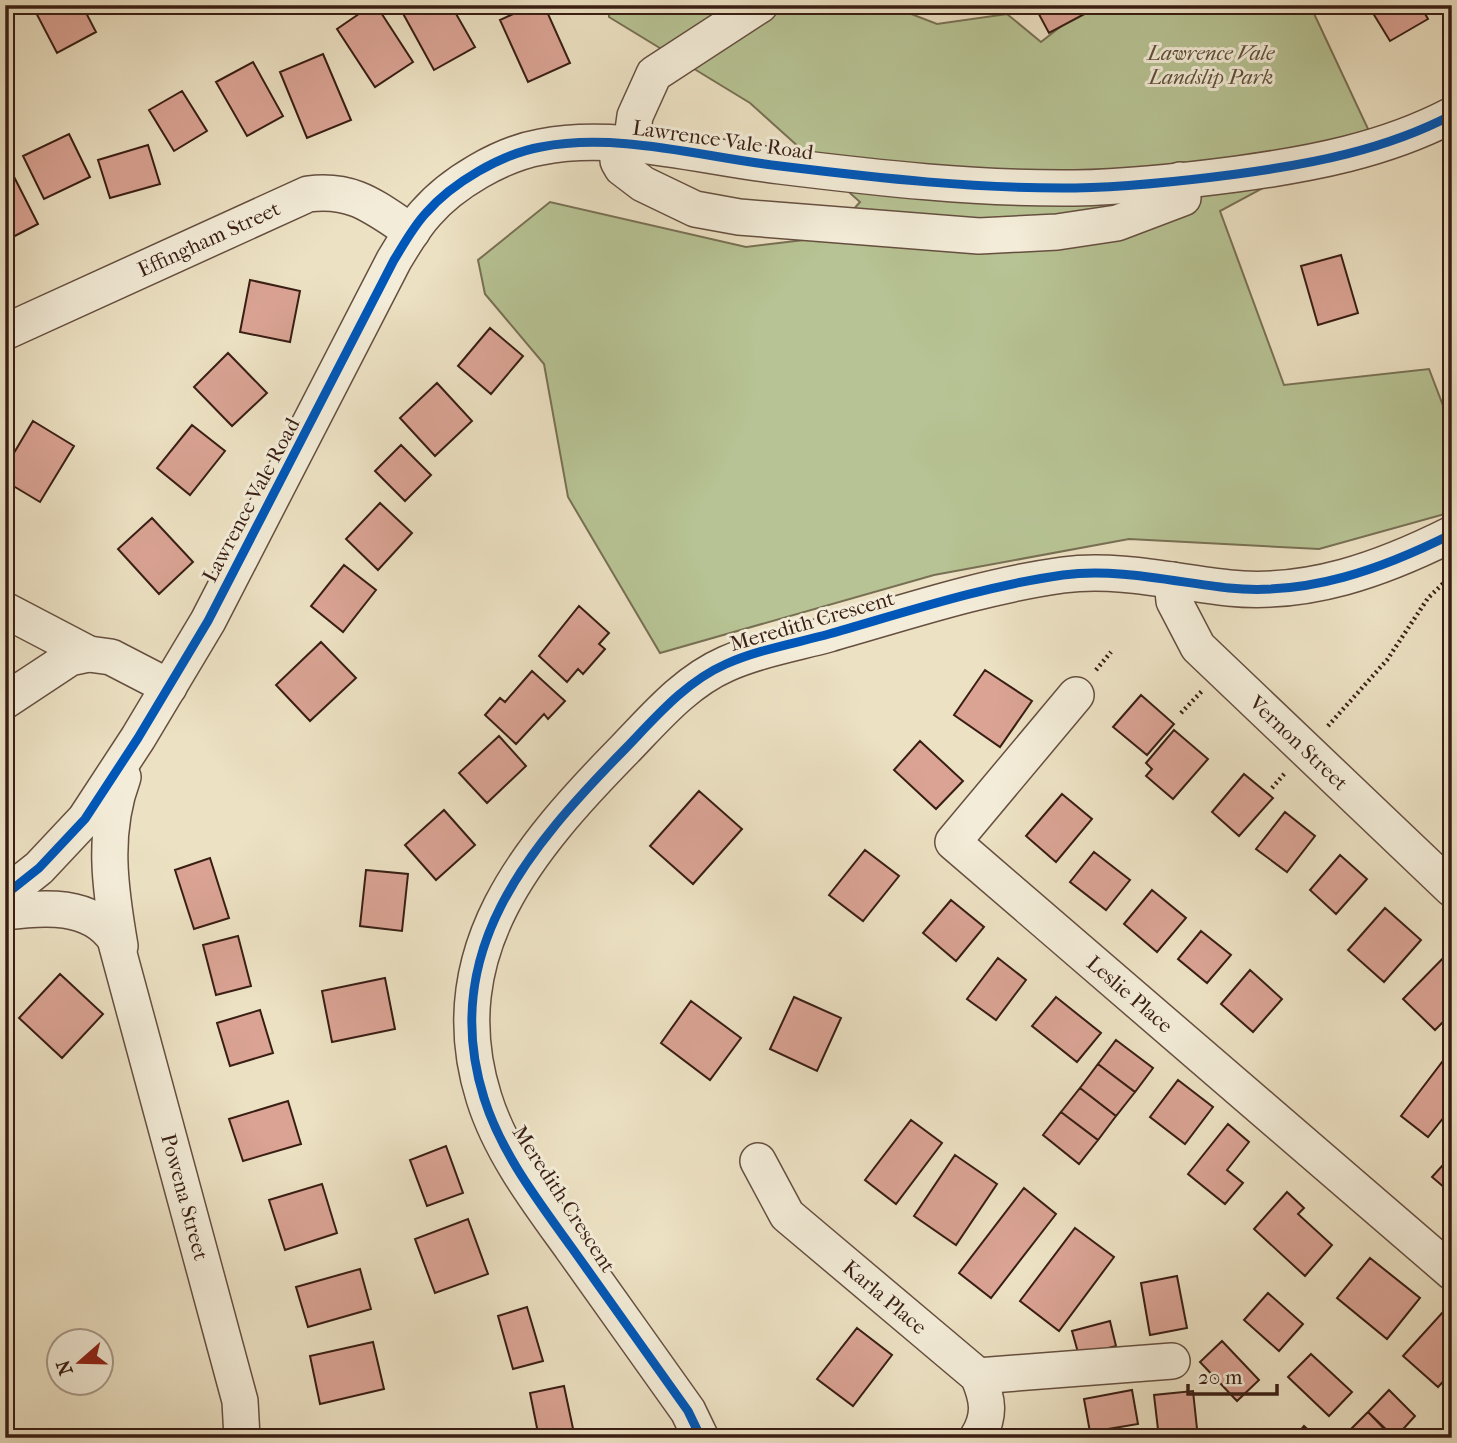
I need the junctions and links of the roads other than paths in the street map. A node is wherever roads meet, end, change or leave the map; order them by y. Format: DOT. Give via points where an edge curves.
graph roads {
  1 [pos="760,5"];
  2 [pos="1452,115"];
  3 [pos="624,144"];
  4 [pos="1180,180"];
  5 [pos="412,232"];
  6 [pos="5,332"];
  7 [pos="1452,534"];
  8 [pos="1172,580"];
  9 [pos="5,610"];
  10 [pos="89,654"];
  11 [pos="169,687"];
  12 [pos="1076,695"];
  13 [pos="5,701"];
  14 [pos="138,738"];
  15 [pos="1452,889"];
  16 [pos="5,895"];
  17 [pos="5,912"];
  18 [pos="121,955"];
  19 [pos="758,1161"];
  20 [pos="1452,1272"];
  21 [pos="1172,1361"];
  22 [pos="978,1376"];
  23 [pos="243,1438"];
  24 [pos="701,1438"];
  25 [pos="977,1438"];
  1 -- 3 [label="street" via="654,74"];
  2 -- 4 [label="street, Lawrence Vale Road" via="1348,155"];
  3 -- 4 [label="street, Lawrence Vale Road" via="881,178 979,185 1078,188"];
  3 -- 4 [label="street" via="618,161 628,174 670,200 695,209 739,217 979,236 1117,223 1183,198"];
  3 -- 5 [label="street, Lawrence Vale Road" via="568,143 510,157 464,181"];
  5 -- 6 [label="street, Effingham Street" via="354,195 332,191 308,194"];
  5 -- 11 [label="street, Lawrence Vale Road"];
  7 -- 8 [label="street, Meredith Crescent" via="1372,570 1329,582 1233,588"];
  8 -- 15 [label="street, Vernon Street" via="1174,601 1198,647"];
  8 -- 24 [label="street, Meredith Crescent" via="1125,574 1065,575 934,604 728,663 683,691 575,800 502,900 483,943 470,1018 484,1100 517,1168 688,1411"];
  9 -- 10 [label="street"];
  10 -- 11 [label="street" via="111,657"];
  10 -- 13 [label="street" via="70,658"];
  11 -- 14 [label="street, Lawrence Vale Road"];
  12 -- 20 [label="street, Leslie Place" via="953,842"];
  14 -- 16 [label="street, Lawrence Vale Road" via="85,819"];
  14 -- 18 [label="street, Powena Street" via="121,782 110,836 110,884"];
  17 -- 18 [label="street, Powena Street" via="80,912 108,929"];
  18 -- 23 [label="street, Powena Street" via="240,1401"];
  19 -- 22 [label="street, Karla Place" via="787,1215"];
  21 -- 22 [label="street"];
  22 -- 25 [label="street" via="988,1401 986,1423"];
}
